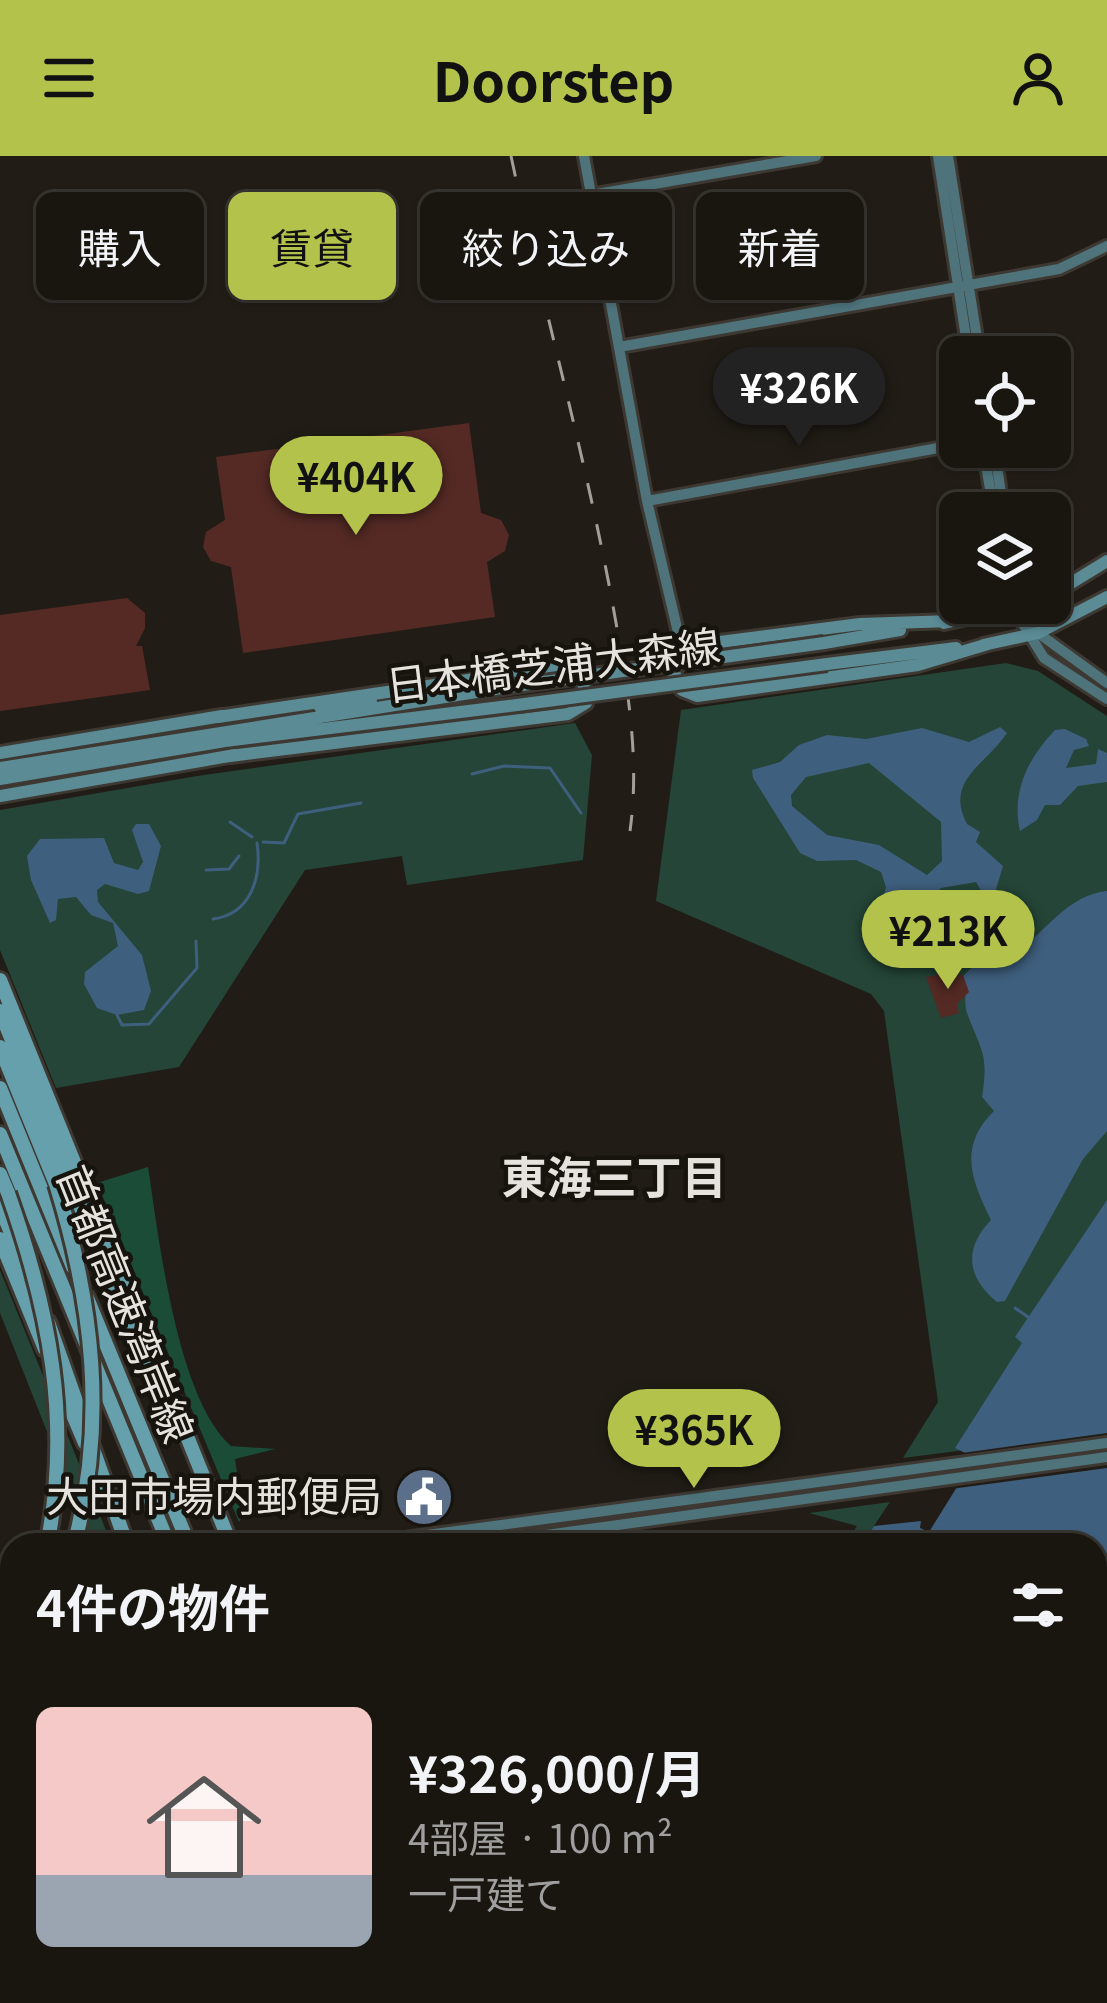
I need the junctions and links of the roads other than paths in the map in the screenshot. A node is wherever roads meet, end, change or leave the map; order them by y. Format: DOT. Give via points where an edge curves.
graph roads {
  1 [pos="584,156"];
  2 [pos="816,156"];
  3 [pos="938,156"];
  4 [pos="948,156"];
  5 [pos="590,192"];
  6 [pos="608,192"];
  7 [pos="1107,246"];
  8 [pos="963,284"];
  9 [pos="610,300"];
  10 [pos="967,336"];
  11 [pos="975,336"];
  12 [pos="619,347"];
  13 [pos="939,447"];
  14 [pos="646,501"];
  15 [pos="1107,561"];
  16 [pos="1071,583"];
  17 [pos="1107,597"];
  18 [pos="939,622"];
  19 [pos="939,623"];
  20 [pos="1027,624"];
  21 [pos="1032,635"];
  22 [pos="988,644"];
  23 [pos="682,650"];
  24 [pos="1107,683"];
  25 [pos="432,698"];
  26 [pos="1107,699"];
  27 [pos="218,717"];
  28 [pos="435,717"];
  29 [pos="0,753"];
  30 [pos="230,755"];
  31 [pos="0,768"];
  32 [pos="0,779"];
  33 [pos="0,796"];
  34 [pos="0,980"];
  35 [pos="0,1011"];
  36 [pos="0,1048"];
  37 [pos="0,1088"];
  38 [pos="0,1134"];
  39 [pos="0,1174"];
  40 [pos="0,1206"];
  41 [pos="0,1239"];
  42 [pos="163,1389"];
  43 [pos="1107,1443"];
  44 [pos="1107,1457"];
  45 [pos="115,1514"];
  46 [pos="608,1526"];
  47 [pos="49,1533"];
  48 [pos="76,1533"];
  49 [pos="122,1533"];
  50 [pos="164,1533"];
  51 [pos="184,1533"];
  52 [pos="226,1533"];
  53 [pos="443,1533"];
  54 [pos="565,1533"];
  55 [pos="609,1533"];
  1 -- 5 [label="street"];
  2 -- 6 [label="street"];
  3 -- 8 [label="street"];
  4 -- 8 [label="street"];
  7 -- 8 [label="street" via="1059,269"];
  8 -- 10 [label="street"];
  8 -- 11 [label="street"];
  8 -- 12 [label="street"];
  9 -- 12 [label="street"];
  12 -- 14 [label="street"];
  13 -- 14 [label="street"];
  14 -- 23 [label="street"];
  15 -- 16 [label="main road"];
  17 -- 21 [label="main road, 日本橋芝浦大森線"];
  18 -- 23 [label="main road"];
  19 -- 25 [label="main road, 日本橋芝浦大森線, bridge"];
  20 -- 21 [label="street"];
  21 -- 22 [label="main road, 日本橋芝浦大森線"];
  21 -- 24 [label="street"];
  21 -- 26 [label="street" via="1044,658"];
  22 -- 23 [label="main road" via="918,665 697,696 676,680"];
  22 -- 28 [label="main road, 日本橋芝浦大森線, bridge"];
  25 -- 27 [label="main road"];
  25 -- 31 [label="main road, 日本橋芝浦大森線"];
  27 -- 29 [label="main road"];
  27 -- 30 [label="main road" via="563,666 582,673 588,688 586,703 568,714"];
  28 -- 30 [label="main road"];
  28 -- 32 [label="main road, 日本橋芝浦大森線"];
  30 -- 33 [label="main road"];
  34 -- 42 [label="highway"];
  35 -- 42 [label="highway"];
  36 -- 48 [label="highway, bridge" via="56,1184 88,1313 92,1448"];
  37 -- 51 [label="highway, 首都高速湾岸線, bridge"];
  38 -- 50 [label="highway, 首都高速湾岸線, bridge"];
  39 -- 47 [label="highway, bridge" via="38,1282 55,1370 59,1458"];
  40 -- 45 [label="highway"];
  41 -- 45 [label="highway"];
  42 -- 52 [label="highway"];
  43 -- 53 [label="street"];
  44 -- 46 [label="street"];
  45 -- 49 [label="highway"];
  46 -- 54 [label="street"];
  46 -- 55 [label="street"];
}
